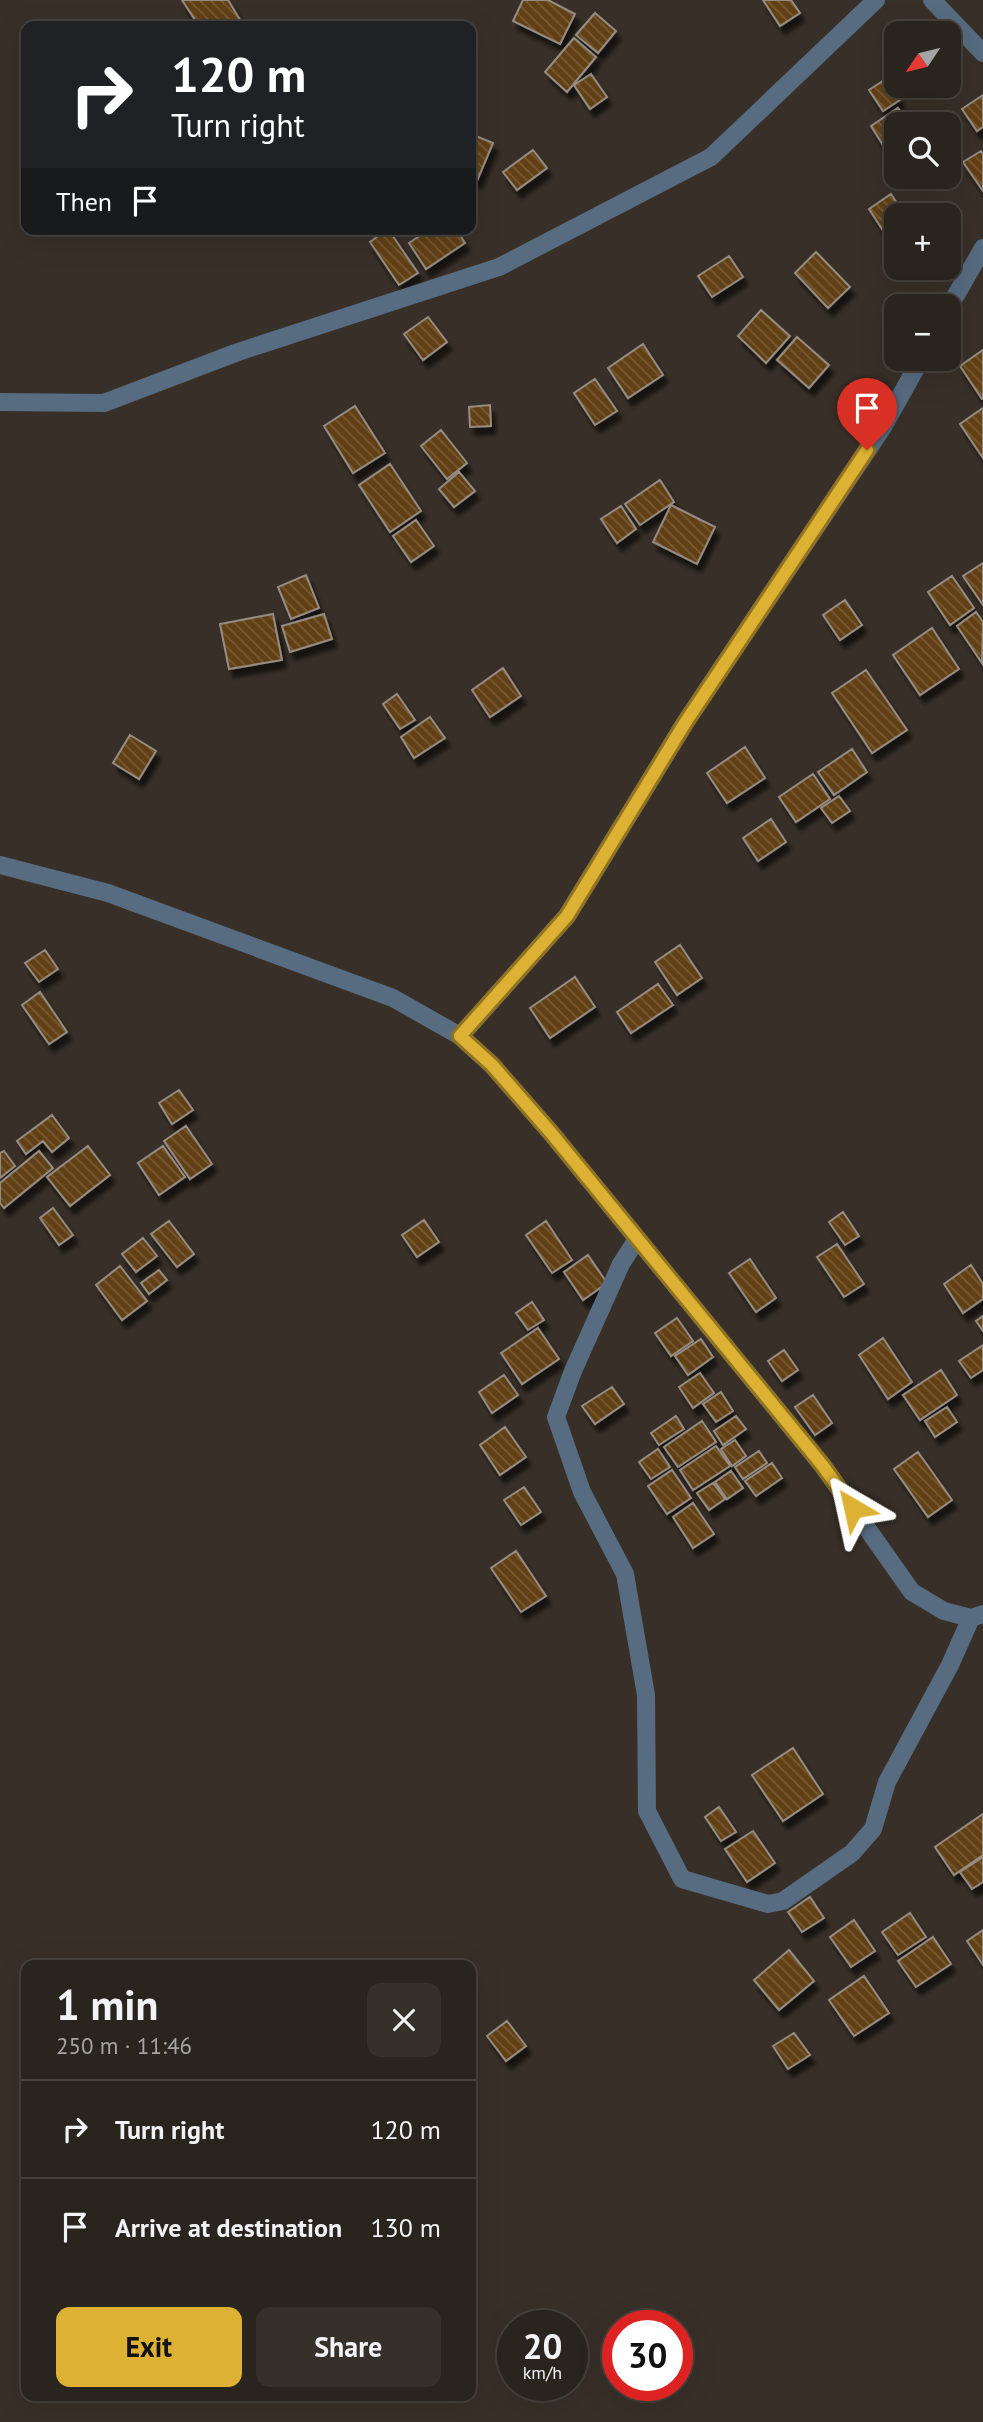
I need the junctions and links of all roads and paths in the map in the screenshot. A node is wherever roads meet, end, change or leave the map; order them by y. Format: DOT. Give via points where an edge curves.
graph roads {
  1 [pos="876,0"];
  2 [pos="932,0"];
  3 [pos="983,53"];
  4 [pos="983,248"];
  5 [pos="957,294"];
  6 [pos="914,371"];
  7 [pos="0,402"];
  8 [pos="0,865"];
  9 [pos="460,1036"];
  10 [pos="637,1239"];
  11 [pos="977,1616"];
  1 -- 7 [label="street" via="711,158 499,267 238,352 104,403"];
  2 -- 3 [label="street"];
  4 -- 5 [label="street"];
  6 -- 9 [label="street" via="883,427 685,723 567,916"];
  8 -- 9 [label="street" via="108,893 393,998"];
  9 -- 10 [label="street" via="492,1065"];
  10 -- 11 [label="street" via="823,1466 912,1592 944,1611"];
  10 -- 11 [label="street" via="621,1264 556,1417 582,1492 625,1574 646,1695 647,1811 682,1879 768,1904 783,1900 852,1853 873,1829 887,1782"];
}
